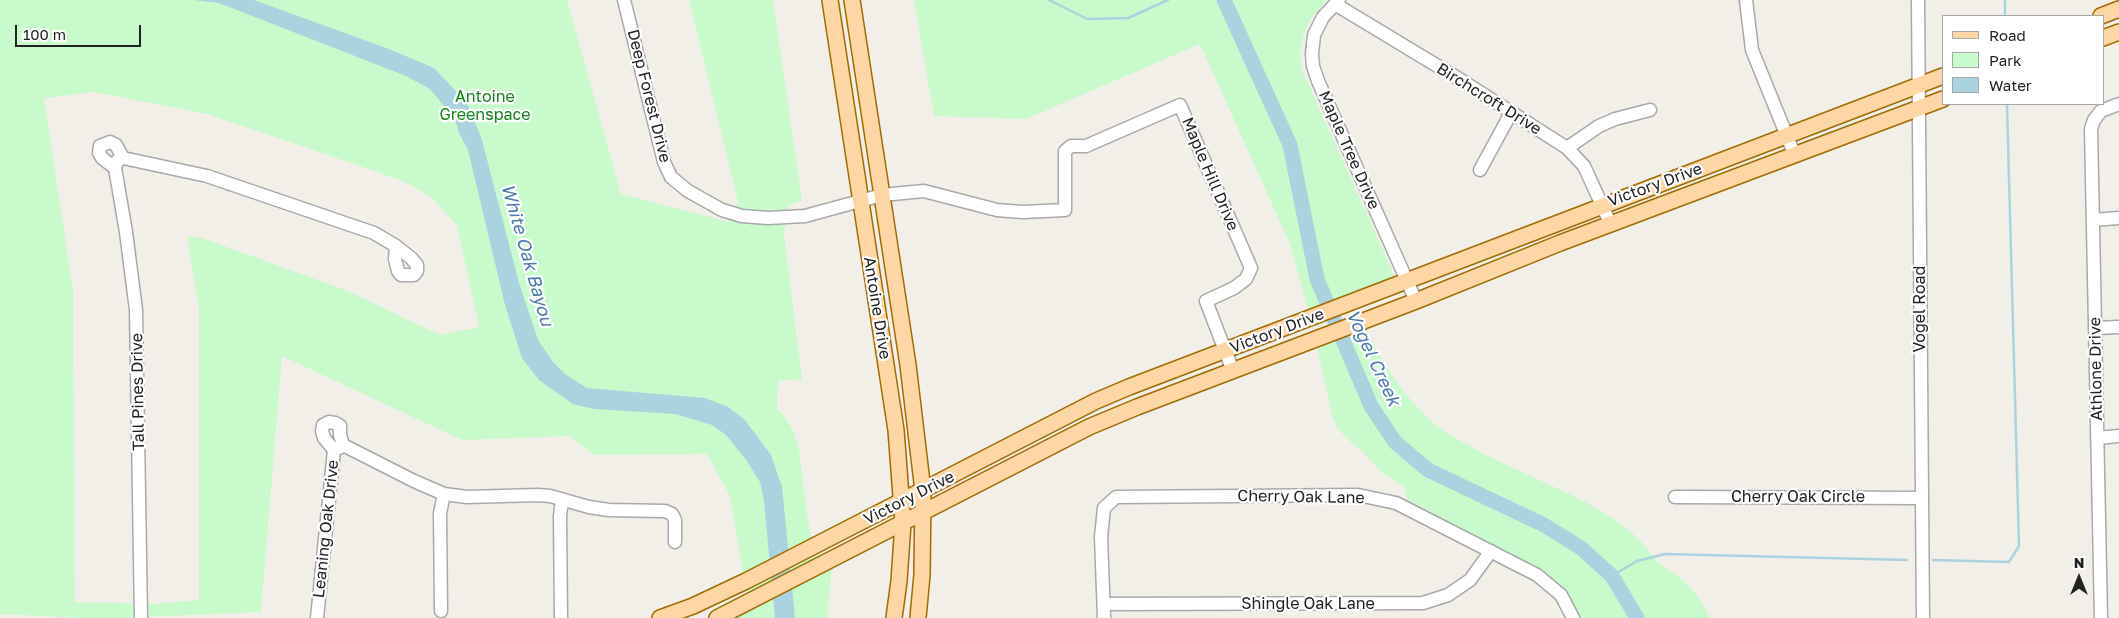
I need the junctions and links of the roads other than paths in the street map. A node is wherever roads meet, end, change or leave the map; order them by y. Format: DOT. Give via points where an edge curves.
graph roads {
  1 [pos="624,0"];
  2 [pos="830,0"];
  3 [pos="852,0"];
  4 [pos="1746,0"];
  5 [pos="1918,0"];
  6 [pos="1337,2"];
  7 [pos="2119,10"];
  8 [pos="2104,15"];
  9 [pos="856,27"];
  10 [pos="835,31"];
  11 [pos="2119,32"];
  12 [pos="2104,38"];
  13 [pos="1942,76"];
  14 [pos="1918,85"];
  15 [pos="1942,98"];
  16 [pos="2119,104"];
  17 [pos="1920,107"];
  18 [pos="1650,110"];
  19 [pos="1512,113"];
  20 [pos="1787,136"];
  21 [pos="1567,148"];
  22 [pos="1795,156"];
  23 [pos="1480,170"];
  24 [pos="882,195"];
  25 [pos="860,201"];
  26 [pos="1602,205"];
  27 [pos="2119,218"];
  28 [pos="2093,220"];
  29 [pos="1611,224"];
  30 [pos="396,246"];
  31 [pos="1407,280"];
  32 [pos="1416,301"];
  33 [pos="899,314"];
  34 [pos="879,320"];
  35 [pos="2119,327"];
  36 [pos="2095,328"];
  37 [pos="1225,351"];
  38 [pos="1233,371"];
  39 [pos="1035,434"];
  40 [pos="2119,436"];
  41 [pos="2097,438"];
  42 [pos="1046,450"];
  43 [pos="923,491"];
  44 [pos="444,494"];
  45 [pos="1675,497"];
  46 [pos="1920,498"];
  47 [pos="562,500"];
  48 [pos="902,502"];
  49 [pos="922,514"];
  50 [pos="903,524"];
  51 [pos="675,542"];
  52 [pos="1491,551"];
  53 [pos="1104,604"];
  54 [pos="441,611"];
  55 [pos="697,612"];
  56 [pos="140,618"];
  57 [pos="317,618"];
  58 [pos="561,618"];
  59 [pos="660,618"];
  60 [pos="717,618"];
  61 [pos="894,618"];
  62 [pos="918,618"];
  63 [pos="1104,618"];
  64 [pos="1573,618"];
  65 [pos="1923,618"];
  66 [pos="2101,618"];
  1 -- 25 [label="street, Deep Forest Drive" via="664,162 671,177 696,196 742,216 805,216"];
  2 -- 10 [label="main road, Antoine Drive"];
  3 -- 9 [label="main road, Antoine Drive"];
  4 -- 20 [label="street" via="1752,50"];
  5 -- 14 [label="street, Vogel Road"];
  6 -- 19 [label="street, Birchcroft Drive"];
  6 -- 31 [label="street, Maple Tree Drive" via="1323,17 1314,35 1313,66"];
  7 -- 8 [label="main road"];
  9 -- 10 [label="main road"];
  9 -- 24 [label="main road, Antoine Drive"];
  10 -- 25 [label="main road, Antoine Drive"];
  11 -- 12 [label="main road"];
  13 -- 14 [label="main road, Victory Drive"];
  14 -- 17 [label="street, Vogel Road"];
  14 -- 20 [label="main road, Victory Drive"];
  15 -- 17 [label="main road, Victory Drive"];
  16 -- 28 [label="street, Athlone Drive" via="2100,111 2091,129"];
  17 -- 22 [label="main road, Victory Drive"];
  17 -- 46 [label="street, Vogel Road"];
  18 -- 21 [label="street" via="1598,126"];
  19 -- 21 [label="street, Birchcroft Drive"];
  19 -- 23 [label="street"];
  20 -- 22 [label="street"];
  20 -- 26 [label="main road, Victory Drive"];
  21 -- 26 [label="street, Birchcroft Drive" via="1584,166"];
  22 -- 29 [label="main road, Victory Drive"];
  24 -- 25 [label="street, Deep Forest Drive"];
  24 -- 33 [label="main road, Antoine Drive"];
  24 -- 37 [label="street, Maple Hill Drive" via="924,191 997,210 1065,210 1065,151 1071,146 1086,146 1180,104 1251,268 1246,279 1234,288 1206,301"];
  25 -- 34 [label="main road, Antoine Drive"];
  26 -- 29 [label="street, Birchcroft Drive"];
  26 -- 31 [label="main road, Victory Drive"];
  27 -- 28 [label="street"];
  28 -- 36 [label="street, Athlone Drive"];
  29 -- 32 [label="main road, Victory Drive"];
  30 -- 56 [label="street, Tall Pines Drive" via="374,233 207,176 119,163 136,310"];
  31 -- 32 [label="street, Maple Tree Drive"];
  31 -- 37 [label="main road, Victory Drive"];
  32 -- 38 [label="main road, Victory Drive"];
  33 -- 34 [label="main road"];
  33 -- 43 [label="main road, Antoine Drive"];
  34 -- 48 [label="main road, Antoine Drive" via="896,430"];
  35 -- 36 [label="street"];
  36 -- 41 [label="street, Athlone Drive"];
  37 -- 38 [label="street, Maple Hill Drive"];
  37 -- 39 [label="main road, Victory Drive" via="1096,401"];
  38 -- 42 [label="main road, Victory Drive" via="1137,407"];
  39 -- 42 [label="main road"];
  39 -- 43 [label="main road, Victory Drive"];
  40 -- 41 [label="street"];
  41 -- 66 [label="street, Athlone Drive"];
  42 -- 49 [label="main road, Victory Drive"];
  43 -- 48 [label="main road, Victory Drive"];
  43 -- 49 [label="main road, Antoine Drive"];
  44 -- 47 [label="street" via="468,497 538,495"];
  44 -- 54 [label="street" via="440,513"];
  44 -- 57 [label="street, Leaning Oak Drive" via="339,448"];
  45 -- 46 [label="street, Cherry Oak Circle"];
  46 -- 65 [label="street, Vogel Road"];
  47 -- 51 [label="street" via="609,510 665,510 675,520"];
  47 -- 58 [label="street"];
  48 -- 50 [label="main road, Antoine Drive"];
  48 -- 55 [label="main road, Victory Drive" via="746,581"];
  49 -- 50 [label="main road, Victory Drive"];
  49 -- 62 [label="main road, Antoine Drive"];
  50 -- 60 [label="main road, Victory Drive"];
  50 -- 61 [label="main road, Antoine Drive"];
  52 -- 53 [label="street, Shingle Oak Lane" via="1470,580 1448,595 1423,603"];
  52 -- 53 [label="street, Cherry Oak Lane" via="1396,503 1358,495 1116,497 1104,508 1101,538"];
  52 -- 64 [label="street, Cherry Oak Lane" via="1537,575 1561,595"];
  53 -- 63 [label="street"];
  55 -- 59 [label="main road, Victory Drive"];
}
